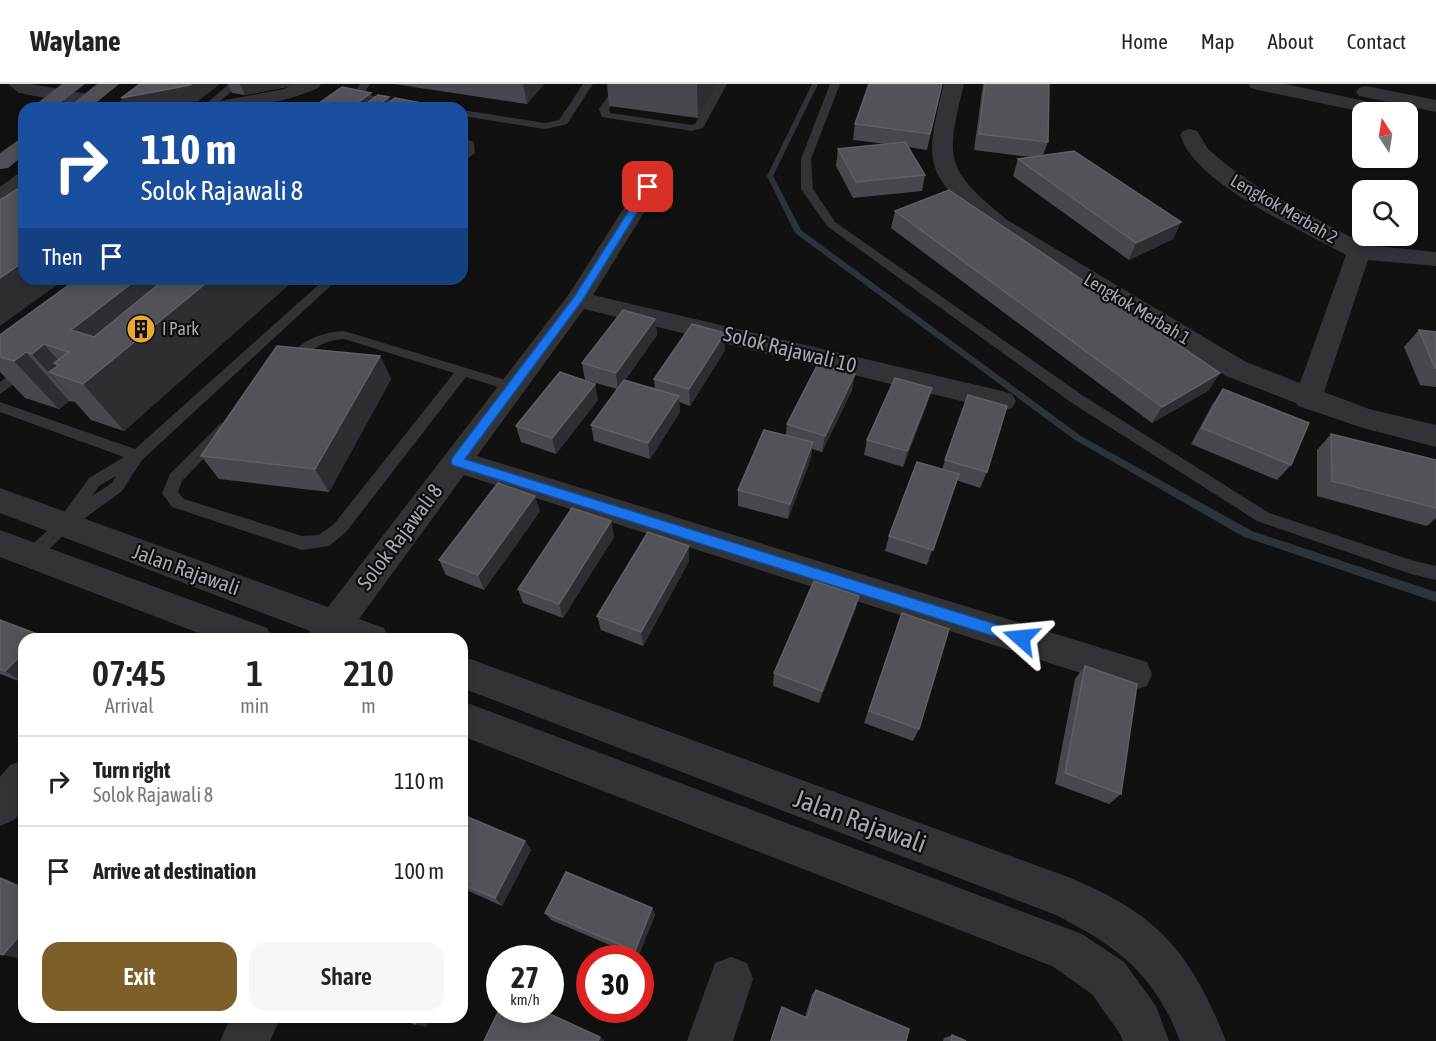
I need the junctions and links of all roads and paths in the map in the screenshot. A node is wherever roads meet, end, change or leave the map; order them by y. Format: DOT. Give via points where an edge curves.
graph roads {
  1 [pos="18,84"];
  2 [pos="75,84"];
  3 [pos="109,84"];
  4 [pos="154,84"];
  5 [pos="235,84"];
  6 [pos="311,84"];
  7 [pos="365,84"];
  8 [pos="588,84"];
  9 [pos="622,84"];
  10 [pos="722,84"];
  11 [pos="835,84"];
  12 [pos="954,84"];
  13 [pos="1258,84"];
  14 [pos="1329,84"];
  15 [pos="58,96"];
  16 [pos="387,101"];
  17 [pos="50,102"];
  18 [pos="76,102"];
  19 [pos="85,102"];
  20 [pos="130,102"];
  21 [pos="213,102"];
  22 [pos="245,102"];
  23 [pos="1352,104"];
  24 [pos="1436,106"];
  25 [pos="468,114"];
  26 [pos="1418,119"];
  27 [pos="1436,123"];
  28 [pos="1190,135"];
  29 [pos="18,150"];
  30 [pos="0,163"];
  31 [pos="660,169"];
  32 [pos="18,187"];
  33 [pos="3,203"];
  34 [pos="1359,252"];
  35 [pos="1436,258"];
  36 [pos="325,285"];
  37 [pos="578,298"];
  38 [pos="38,359"];
  39 [pos="463,371"];
  40 [pos="281,372"];
  41 [pos="511,386"];
  42 [pos="0,389"];
  43 [pos="1308,399"];
  44 [pos="1002,401"];
  45 [pos="0,407"];
  46 [pos="240,413"];
  47 [pos="1436,436"];
  48 [pos="137,456"];
  49 [pos="457,461"];
  50 [pos="0,500"];
  51 [pos="64,525"];
  52 [pos="0,543"];
  53 [pos="31,556"];
  54 [pos="1436,573"];
  55 [pos="329,632"];
  56 [pos="239,633"];
  57 [pos="468,674"];
  58 [pos="1134,674"];
  59 [pos="468,720"];
  60 [pos="18,786"];
  61 [pos="0,806"];
  62 [pos="731,979"];
  63 [pos="254,1023"];
  64 [pos="243,1041"];
  65 [pos="710,1041"];
  66 [pos="1146,1041"];
  67 [pos="1203,1041"];
  1 -- 15 [label="street" via="26,90"];
  2 -- 15 [label="main road"];
  3 -- 19 [label="main road"];
  4 -- 20 [label="street"];
  5 -- 21 [label="lane"];
  6 -- 22 [label="street" via="289,94"];
  7 -- 16 [label="lane" via="360,92 365,98"];
  8 -- 25 [label="lane" via="563,122 554,125"];
  9 -- 10 [label="lane" via="604,109 606,115 692,128 699,126"];
  11 -- 54 [label="lane" via="806,159 807,189 831,224 1077,399 1263,517"];
  12 -- 43 [label="street, Lengkok Merbah 1" via="941,158 949,177 966,198 999,225 1236,369"];
  13 -- 23 [label="street"];
  14 -- 24 [label="street"];
  15 -- 17 [label="main road"];
  15 -- 18 [label="street"];
  26 -- 27 [label="street"];
  28 -- 34 [label="street, Lengkok Merbah 2" via="1199,152 1250,192"];
  29 -- 30 [label="main road"];
  31 -- 37 [label="street, Solok Rajawali 8"];
  32 -- 33 [label="street"];
  34 -- 35 [label="street, Lengkok Merbah 2"];
  34 -- 43 [label="street, Lengkok Merbah 2"];
  36 -- 48 [label="lane"];
  37 -- 41 [label="street, Solok Rajawali 8"];
  37 -- 44 [label="street, Solok Rajawali 10"];
  38 -- 42 [label="lane"];
  39 -- 40 [label="lane" via="344,335 327,335 313,340"];
  39 -- 41 [label="lane"];
  39 -- 46 [label="lane" via="340,528 323,541 302,543 178,503 170,493 176,478"];
  41 -- 49 [label="street, Solok Rajawali 8"];
  43 -- 47 [label="street, Lengkok Merbah 1"];
  45 -- 48 [label="lane"];
  48 -- 51 [label="lane" via="117,487"];
  49 -- 55 [label="street, Solok Rajawali 8"];
  49 -- 58 [label="street"];
  50 -- 51 [label="street, Jalan Rajawali"];
  51 -- 53 [label="lane"];
  51 -- 55 [label="street, Jalan Rajawali"];
  52 -- 53 [label="street, Jalan Rajawali"];
  53 -- 56 [label="street, Jalan Rajawali"];
  57 -- 67 [label="street, Jalan Rajawali" via="1068,898 1120,926 1155,954 1191,1009"];
  59 -- 66 [label="street, Jalan Rajawali" via="1066,950 1108,978 1140,1023"];
  60 -- 61 [label="street"];
  62 -- 65 [label="street"];
  63 -- 64 [label="street"];
}
